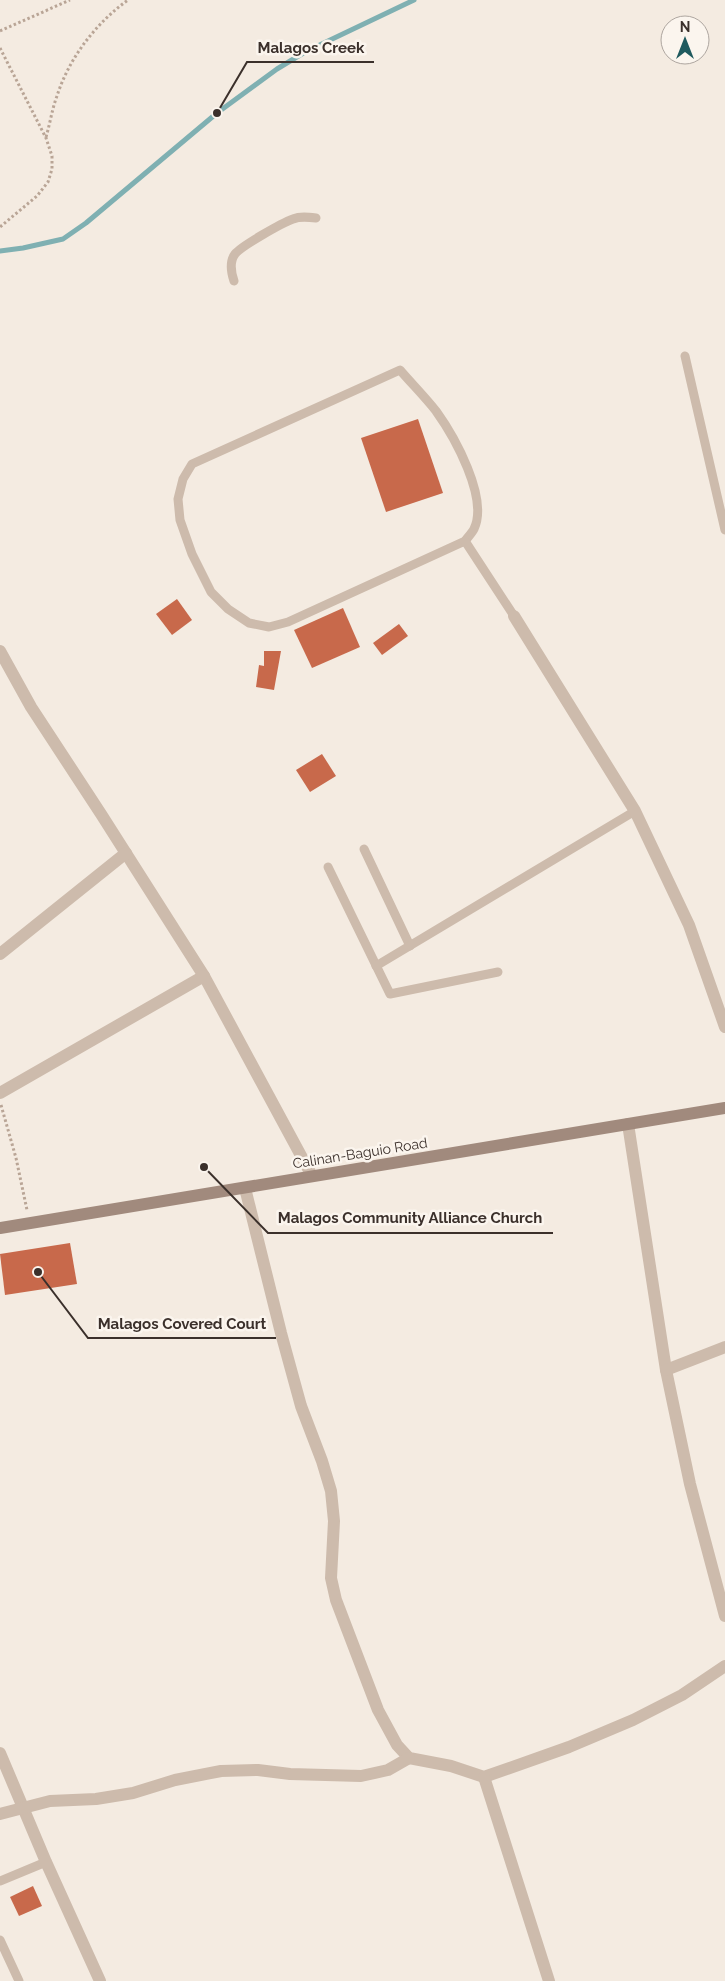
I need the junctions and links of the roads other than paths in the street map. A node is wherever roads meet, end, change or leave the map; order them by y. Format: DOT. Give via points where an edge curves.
graph roads {
  1 [pos="316,218"];
  2 [pos="234,281"];
  3 [pos="684,356"];
  4 [pos="725,530"];
  5 [pos="465,541"];
  6 [pos="514,616"];
  7 [pos="0,651"];
  8 [pos="635,811"];
  9 [pos="364,849"];
  10 [pos="126,853"];
  11 [pos="328,867"];
  12 [pos="410,946"];
  13 [pos="0,954"];
  14 [pos="376,966"];
  15 [pos="498,972"];
  16 [pos="204,976"];
  17 [pos="725,1027"];
  18 [pos="0,1093"];
  19 [pos="725,1108"];
  20 [pos="628,1124"];
  21 [pos="312,1176"];
  22 [pos="245,1188"];
  23 [pos="0,1228"];
  24 [pos="725,1348"];
  25 [pos="666,1370"];
  26 [pos="725,1616"];
  27 [pos="725,1666"];
  28 [pos="0,1753"];
  29 [pos="409,1758"];
  30 [pos="484,1778"];
  31 [pos="22,1807"];
  32 [pos="0,1814"];
  33 [pos="46,1862"];
  34 [pos="0,1881"];
  35 [pos="0,1940"];
  36 [pos="19,1981"];
  37 [pos="100,1981"];
  38 [pos="549,1981"];
  1 -- 2 [label="lane" via="293,219 243,247 231,263"];
  3 -- 4 [label="lane"];
  5 -- 5 [label="lane" via="474,528 477,495 457,447 436,412 400,370 192,464 183,479 178,499 180,520 192,554 211,592 249,623 269,627 314,612"];
  5 -- 6 [label="lane"];
  6 -- 8 [label="street"];
  7 -- 10 [label="street" via="31,707"];
  8 -- 12 [label="lane"];
  8 -- 17 [label="street" via="689,925"];
  9 -- 12 [label="lane"];
  10 -- 13 [label="street"];
  10 -- 16 [label="street"];
  11 -- 14 [label="lane"];
  12 -- 14 [label="lane"];
  14 -- 15 [label="lane" via="390,994"];
  16 -- 18 [label="street"];
  16 -- 21 [label="street"];
  19 -- 20 [label="main road, Calinan-Baguio Road"];
  20 -- 21 [label="main road, Calinan-Baguio Road"];
  20 -- 25 [label="street"];
  21 -- 22 [label="main road, Calinan-Baguio Road"];
  22 -- 23 [label="main road, Calinan-Baguio Road"];
  22 -- 29 [label="street" via="301,1406 331,1491 334,1521 331,1578 336,1600 378,1710 397,1745"];
  24 -- 25 [label="street"];
  25 -- 26 [label="street" via="692,1493"];
  27 -- 30 [label="street" via="682,1695 634,1720"];
  28 -- 31 [label="street"];
  29 -- 30 [label="street" via="451,1766"];
  29 -- 31 [label="street" via="388,1770 362,1776 221,1771 132,1793"];
  30 -- 38 [label="street"];
  31 -- 32 [label="street"];
  31 -- 33 [label="street"];
  33 -- 34 [label="lane"];
  33 -- 37 [label="street"];
  35 -- 36 [label="lane"];
}
